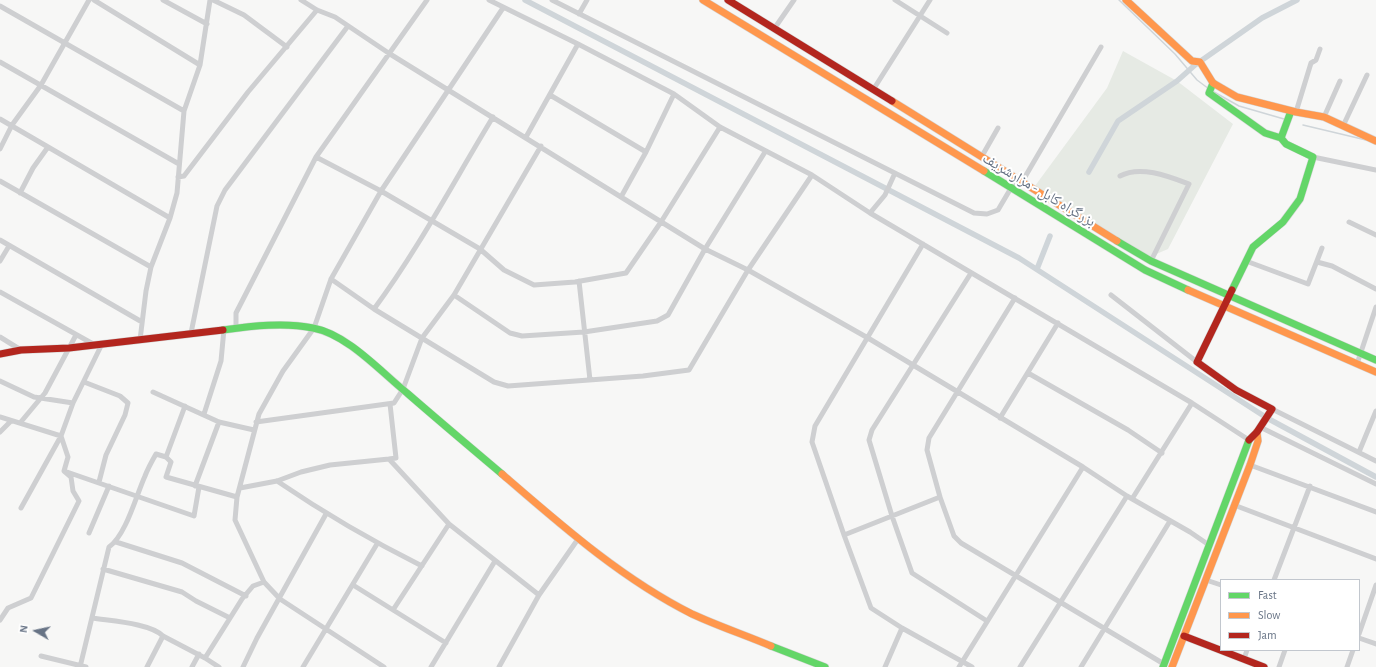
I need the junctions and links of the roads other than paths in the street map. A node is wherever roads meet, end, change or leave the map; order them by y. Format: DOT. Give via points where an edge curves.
graph roads {
  1 [pos="88,0"];
  2 [pos="94,0"];
  3 [pos="163,0"];
  4 [pos="210,0"];
  5 [pos="213,0"];
  6 [pos="301,0"];
  7 [pos="427,0"];
  8 [pos="489,0"];
  9 [pos="552,0"];
  10 [pos="587,0"];
  11 [pos="703,0"];
  12 [pos="728,0"];
  13 [pos="794,0"];
  14 [pos="894,0"];
  15 [pos="930,0"];
  16 [pos="1126,0"];
  17 [pos="0,6"];
  18 [pos="503,8"];
  19 [pos="317,10"];
  20 [pos="580,14"];
  21 [pos="920,15"];
  22 [pos="207,24"];
  23 [pos="348,26"];
  24 [pos="774,29"];
  25 [pos="947,33"];
  26 [pos="64,43"];
  27 [pos="578,44"];
  28 [pos="287,47"];
  29 [pos="1101,47"];
  30 [pos="1320,49"];
  31 [pos="390,54"];
  32 [pos="0,62"];
  33 [pos="200,65"];
  34 [pos="1367,75"];
  35 [pos="1340,81"];
  36 [pos="41,85"];
  37 [pos="1211,88"];
  38 [pos="449,90"];
  39 [pos="873,90"];
  40 [pos="674,94"];
  41 [pos="550,95"];
  42 [pos="184,111"];
  43 [pos="1294,111"];
  44 [pos="493,116"];
  45 [pos="1324,117"];
  46 [pos="0,119"];
  47 [pos="12,125"];
  48 [pos="1343,126"];
  49 [pos="720,127"];
  50 [pos="998,128"];
  51 [pos="526,137"];
  52 [pos="1281,138"];
  53 [pos="1376,141"];
  54 [pos="541,146"];
  55 [pos="48,147"];
  56 [pos="0,149"];
  57 [pos="646,152"];
  58 [pos="765,152"];
  59 [pos="982,156"];
  60 [pos="316,157"];
  61 [pos="1313,157"];
  62 [pos="180,164"];
  63 [pos="1376,170"];
  64 [pos="895,173"];
  65 [pos="812,175"];
  66 [pos="1120,176"];
  67 [pos="178,177"];
  68 [pos="0,181"];
  69 [pos="1022,182"];
  70 [pos="1010,188"];
  71 [pos="381,191"];
  72 [pos="20,193"];
  73 [pos="621,197"];
  74 [pos="870,213"];
  75 [pos="170,218"];
  76 [pos="431,221"];
  77 [pos="662,222"];
  78 [pos="1349,222"];
  79 [pos="1376,234"];
  80 [pos="0,240"];
  81 [pos="924,244"];
  82 [pos="8,246"];
  83 [pos="1322,248"];
  84 [pos="705,249"];
  85 [pos="480,250"];
  86 [pos="1151,260"];
  87 [pos="0,261"];
  88 [pos="1246,261"];
  89 [pos="1317,262"];
  90 [pos="151,267"];
  91 [pos="748,270"];
  92 [pos="971,273"];
  93 [pos="331,279"];
  94 [pos="579,281"];
  95 [pos="1376,289"];
  96 [pos="0,292"];
  97 [pos="454,294"];
  98 [pos="1111,295"];
  99 [pos="1230,296"];
  100 [pos="1014,298"];
  101 [pos="1225,307"];
  102 [pos="1376,307"];
  103 [pos="374,309"];
  104 [pos="142,322"];
  105 [pos="1058,323"];
  106 [pos="236,328"];
  107 [pos="314,328"];
  108 [pos="224,329"];
  109 [pos="584,332"];
  110 [pos="191,333"];
  111 [pos="76,334"];
  112 [pos="0,337"];
  113 [pos="422,338"];
  114 [pos="868,338"];
  115 [pos="140,340"];
  116 [pos="99,344"];
  117 [pos="69,348"];
  118 [pos="21,350"];
  119 [pos="1361,353"];
  120 [pos="0,354"];
  121 [pos="1376,360"];
  122 [pos="1197,362"];
  123 [pos="1357,364"];
  124 [pos="912,366"];
  125 [pos="1376,372"];
  126 [pos="1028,373"];
  127 [pos="590,380"];
  128 [pos="0,381"];
  129 [pos="84,382"];
  130 [pos="403,389"];
  131 [pos="153,392"];
  132 [pos="956,392"];
  133 [pos="40,397"];
  134 [pos="73,403"];
  135 [pos="1192,403"];
  136 [pos="390,404"];
  137 [pos="185,406"];
  138 [pos="1376,411"];
  139 [pos="1271,412"];
  140 [pos="204,414"];
  141 [pos="0,417"];
  142 [pos="1000,418"];
  143 [pos="10,422"];
  144 [pos="220,422"];
  145 [pos="256,422"];
  146 [pos="20,423"];
  147 [pos="1260,427"];
  148 [pos="254,430"];
  149 [pos="0,432"];
  150 [pos="61,436"];
  151 [pos="1248,440"];
  152 [pos="1358,452"];
  153 [pos="1162,453"];
  154 [pos="166,457"];
  155 [pos="389,459"];
  156 [pos="1376,461"];
  157 [pos="1250,465"];
  158 [pos="1084,467"];
  159 [pos="64,471"];
  160 [pos="277,481"];
  161 [pos="99,482"];
  162 [pos="1376,484"];
  163 [pos="109,486"];
  164 [pos="1310,486"];
  165 [pos="197,487"];
  166 [pos="240,488"];
  167 [pos="1127,496"];
  168 [pos="137,497"];
  169 [pos="237,497"];
  170 [pos="940,497"];
  171 [pos="1132,499"];
  172 [pos="1234,505"];
  173 [pos="21,508"];
  174 [pos="1376,512"];
  175 [pos="326,514"];
  176 [pos="892,516"];
  177 [pos="1170,521"];
  178 [pos="449,524"];
  179 [pos="1294,528"];
  180 [pos="89,532"];
  181 [pos="844,535"];
  182 [pos="578,538"];
  183 [pos="116,542"];
  184 [pos="378,544"];
  185 [pos="1209,545"];
  186 [pos="1376,559"];
  187 [pos="495,562"];
  188 [pos="422,566"];
  189 [pos="103,569"];
  190 [pos="1017,575"];
  191 [pos="1274,579"];
  192 [pos="1206,580"];
  193 [pos="264,582"];
  194 [pos="353,585"];
  195 [pos="1220,585"];
  196 [pos="1376,585"];
  197 [pos="539,595"];
  198 [pos="246,596"];
  199 [pos="280,599"];
  200 [pos="1061,602"];
  201 [pos="393,610"];
  202 [pos="92,618"];
  203 [pos="230,618"];
  204 [pos="0,620"];
  205 [pos="1361,620"];
  206 [pos="987,621"];
  207 [pos="902,628"];
  208 [pos="1104,628"];
  209 [pos="326,629"];
  210 [pos="163,636"];
  211 [pos="1184,636"];
  212 [pos="1360,638"];
  213 [pos="446,643"];
  214 [pos="1376,644"];
  215 [pos="1220,650"];
  216 [pos="1223,651"];
  217 [pos="1247,651"];
  218 [pos="1285,651"];
  219 [pos="1353,651"];
  220 [pos="199,654"];
  221 [pos="41,656"];
  222 [pos="205,658"];
  223 [pos="1244,659"];
  224 [pos="964,662"];
  225 [pos="1163,666"];
  226 [pos="82,667"];
  227 [pos="147,667"];
  228 [pos="192,667"];
  229 [pos="219,667"];
  230 [pos="244,667"];
  231 [pos="303,667"];
  232 [pos="384,667"];
  233 [pos="431,667"];
  234 [pos="499,667"];
  235 [pos="824,667"];
  236 [pos="885,667"];
  237 [pos="959,667"];
  238 [pos="972,667"];
  239 [pos="1020,667"];
  240 [pos="1081,667"];
  241 [pos="1172,667"];
  242 [pos="1264,667"];
  243 [pos="1279,667"];
  244 [pos="1347,667"];
  1 -- 26 [label="street"];
  2 -- 33 [label="street"];
  3 -- 22 [label="street"];
  4 -- 22 [label="street"];
  5 -- 28 [label="street" via="244,15"];
  6 -- 19 [label="street"];
  7 -- 31 [label="street"];
  8 -- 18 [label="street"];
  9 -- 20 [label="street"];
  10 -- 20 [label="street"];
  11 -- 70 [label="main road, بزرگراه کابل - مزارشریف"];
  12 -- 24 [label="main road, بزرگراه کابل - مزارشریف"];
  13 -- 24 [label="street"];
  14 -- 21 [label="street"];
  15 -- 21 [label="street"];
  16 -- 37 [label="main road" via="1192,61 1200,62"];
  17 -- 26 [label="street"];
  18 -- 27 [label="street"];
  18 -- 38 [label="street"];
  19 -- 23 [label="street" via="335,17"];
  19 -- 28 [label="street"];
  20 -- 64 [label="street"];
  21 -- 25 [label="street"];
  21 -- 39 [label="street"];
  22 -- 33 [label="street"];
  23 -- 31 [label="street"];
  23 -- 110 [label="street" via="217,206"];
  24 -- 39 [label="main road, بزرگراه کابل - مزارشریف"];
  26 -- 36 [label="street"];
  26 -- 42 [label="street"];
  27 -- 40 [label="street"];
  27 -- 41 [label="street"];
  28 -- 67 [label="street" via="248,92 184,176"];
  29 -- 69 [label="street"];
  30 -- 43 [label="street" via="1316,60 1311,63"];
  31 -- 38 [label="street"];
  31 -- 60 [label="street"];
  32 -- 36 [label="street"];
  33 -- 42 [label="street"];
  34 -- 48 [label="street"];
  35 -- 45 [label="street"];
  36 -- 47 [label="street"];
  36 -- 62 [label="street"];
  37 -- 43 [label="main road"];
  37 -- 52 [label="main road" via="1237,115 1265,133"];
  38 -- 44 [label="street"];
  38 -- 71 [label="street"];
  39 -- 59 [label="main road, بزرگراه کابل - مزارشریف"];
  40 -- 49 [label="street"];
  40 -- 57 [label="street"];
  41 -- 51 [label="street"];
  41 -- 57 [label="street"];
  42 -- 62 [label="street"];
  43 -- 45 [label="main road"];
  43 -- 52 [label="main road"];
  44 -- 51 [label="street"];
  44 -- 76 [label="street"];
  45 -- 48 [label="main road"];
  46 -- 47 [label="street"];
  47 -- 55 [label="street"];
  47 -- 56 [label="street"];
  48 -- 53 [label="main road"];
  49 -- 58 [label="street"];
  49 -- 77 [label="street"];
  50 -- 59 [label="street"];
  51 -- 54 [label="street"];
  52 -- 61 [label="main road" via="1286,144"];
  54 -- 73 [label="street"];
  54 -- 85 [label="street"];
  55 -- 72 [label="street"];
  55 -- 75 [label="street"];
  57 -- 73 [label="street"];
  58 -- 65 [label="street"];
  58 -- 84 [label="street"];
  59 -- 69 [label="main road, بزرگراه کابل - مزارشریف"];
  60 -- 71 [label="street"];
  60 -- 106 [label="street" via="236,313"];
  61 -- 63 [label="street"];
  61 -- 88 [label="main road" via="1300,199 1283,222 1252,247"];
  62 -- 67 [label="street"];
  64 -- 70 [label="street" via="974,213 987,214 998,210"];
  64 -- 74 [label="street" via="885,194"];
  65 -- 74 [label="street"];
  65 -- 91 [label="street"];
  66 -- 86 [label="street" via="1128,171 1164,174 1189,184"];
  67 -- 75 [label="street" via="177,193"];
  68 -- 72 [label="street"];
  69 -- 70 [label="street"];
  69 -- 86 [label="main road, بزرگراه کابل - مزارشریف"];
  70 -- 101 [label="main road, بزرگراه کابل - مزارشریف" via="1145,270"];
  71 -- 76 [label="street"];
  71 -- 93 [label="street"];
  72 -- 90 [label="street"];
  73 -- 77 [label="street"];
  74 -- 81 [label="street"];
  75 -- 90 [label="street"];
  76 -- 85 [label="street"];
  76 -- 103 [label="street" via="392,285"];
  77 -- 84 [label="street"];
  77 -- 94 [label="street" via="626,273"];
  78 -- 79 [label="street"];
  80 -- 82 [label="street"];
  81 -- 92 [label="street"];
  81 -- 114 [label="street"];
  82 -- 87 [label="street"];
  82 -- 104 [label="street"];
  83 -- 89 [label="street"];
  84 -- 91 [label="street"];
  84 -- 109 [label="street" via="668,315 657,321"];
  85 -- 94 [label="street" via="504,270 534,285"];
  85 -- 97 [label="street"];
  86 -- 99 [label="main road, بزرگراه کابل - مزارشریف"];
  88 -- 89 [label="street" via="1308,284"];
  88 -- 99 [label="main road"];
  89 -- 95 [label="street" via="1332,266"];
  90 -- 104 [label="street"];
  91 -- 114 [label="street"];
  91 -- 127 [label="street" via="689,370"];
  92 -- 100 [label="street"];
  92 -- 124 [label="street"];
  93 -- 103 [label="street"];
  93 -- 107 [label="street"];
  94 -- 109 [label="street"];
  96 -- 111 [label="street"];
  97 -- 109 [label="street" via="510,333 522,336"];
  97 -- 113 [label="street"];
  98 -- 122 [label="street"];
  99 -- 101 [label="main road"];
  99 -- 119 [label="main road, بزرگراه کابل - مزارشریف"];
  100 -- 105 [label="street"];
  100 -- 132 [label="street"];
  101 -- 122 [label="main road"];
  101 -- 123 [label="main road, بزرگراه کابل - مزارشریف"];
  102 -- 119 [label="street"];
  103 -- 113 [label="street"];
  104 -- 115 [label="street"];
  105 -- 126 [label="street"];
  105 -- 135 [label="street"];
  106 -- 107 [label="main road"];
  106 -- 108 [label="main road"];
  107 -- 130 [label="main road" via="343,341"];
  107 -- 145 [label="street" via="283,371"];
  108 -- 110 [label="main road"];
  108 -- 140 [label="street" via="221,361"];
  109 -- 127 [label="street"];
  110 -- 115 [label="main road"];
  111 -- 116 [label="street"];
  111 -- 117 [label="street"];
  112 -- 118 [label="street"];
  113 -- 127 [label="street" via="494,382 508,386"];
  113 -- 130 [label="street"];
  114 -- 124 [label="street"];
  114 -- 181 [label="street" via="814,426 812,442"];
  115 -- 116 [label="main road"];
  116 -- 117 [label="main road"];
  116 -- 129 [label="street"];
  117 -- 118 [label="main road"];
  117 -- 133 [label="street" via="45,393"];
  118 -- 120 [label="main road"];
  119 -- 121 [label="main road, بزرگراه کابل - مزارشریف"];
  119 -- 123 [label="street"];
  122 -- 139 [label="main road"];
  123 -- 125 [label="main road, بزرگراه کابل - مزارشریف"];
  124 -- 132 [label="street"];
  124 -- 176 [label="street" via="872,430 869,440"];
  126 -- 142 [label="street"];
  126 -- 153 [label="street" via="1128,430"];
  128 -- 133 [label="street"];
  129 -- 134 [label="street"];
  129 -- 161 [label="street" via="120,396 128,402 126,415 106,455"];
  130 -- 136 [label="street" via="394,403"];
  130 -- 182 [label="main road"];
  131 -- 137 [label="street"];
  132 -- 142 [label="street"];
  132 -- 170 [label="street" via="929,438 927,450"];
  133 -- 134 [label="street"];
  133 -- 146 [label="street"];
  134 -- 150 [label="street"];
  135 -- 151 [label="street"];
  135 -- 153 [label="street"];
  136 -- 145 [label="street"];
  136 -- 155 [label="street" via="396,458"];
  137 -- 140 [label="street"];
  137 -- 154 [label="street"];
  138 -- 152 [label="street"];
  139 -- 147 [label="main road"];
  139 -- 152 [label="street"];
  140 -- 144 [label="street"];
  141 -- 143 [label="street"];
  142 -- 158 [label="street"];
  143 -- 146 [label="street"];
  143 -- 149 [label="street"];
  144 -- 148 [label="street"];
  144 -- 165 [label="street"];
  145 -- 148 [label="street"];
  146 -- 150 [label="street"];
  147 -- 151 [label="main road"];
  147 -- 157 [label="main road"];
  147 -- 162 [label="street"];
  148 -- 166 [label="street"];
  150 -- 159 [label="street" via="68,457"];
  150 -- 173 [label="street"];
  151 -- 185 [label="main road"];
  152 -- 156 [label="street"];
  153 -- 171 [label="street"];
  154 -- 165 [label="street" via="171,462 166,477"];
  154 -- 168 [label="street" via="156,454"];
  155 -- 160 [label="street" via="330,465"];
  155 -- 178 [label="street"];
  157 -- 164 [label="street"];
  157 -- 172 [label="main road"];
  158 -- 167 [label="street"];
  158 -- 190 [label="street"];
  159 -- 161 [label="street"];
  159 -- 204 [label="street" via="71,478 73,491 79,500 31,598 8,608"];
  160 -- 166 [label="street"];
  160 -- 175 [label="street"];
  161 -- 163 [label="street"];
  163 -- 168 [label="street"];
  163 -- 180 [label="street"];
  164 -- 174 [label="street"];
  164 -- 179 [label="street"];
  165 -- 168 [label="street" via="194,516"];
  165 -- 169 [label="street"];
  166 -- 169 [label="street"];
  167 -- 171 [label="street"];
  167 -- 200 [label="street"];
  168 -- 183 [label="street"];
  169 -- 193 [label="street" via="235,520"];
  170 -- 176 [label="street"];
  170 -- 190 [label="street" via="954,536 961,543"];
  171 -- 177 [label="street"];
  172 -- 179 [label="street"];
  172 -- 192 [label="main road"];
  175 -- 184 [label="street"];
  175 -- 199 [label="street"];
  176 -- 181 [label="street"];
  176 -- 206 [label="street" via="912,572"];
  177 -- 185 [label="street"];
  177 -- 208 [label="street"];
  178 -- 187 [label="street"];
  178 -- 188 [label="street"];
  179 -- 186 [label="street"];
  179 -- 191 [label="street"];
  181 -- 207 [label="street" via="871,608"];
  182 -- 197 [label="street"];
  182 -- 235 [label="main road" via="650,590 693,614"];
  183 -- 189 [label="street" via="109,547"];
  183 -- 198 [label="street" via="182,563"];
  184 -- 188 [label="street"];
  184 -- 194 [label="street"];
  185 -- 225 [label="main road"];
  187 -- 197 [label="street"];
  187 -- 213 [label="street"];
  188 -- 201 [label="street"];
  189 -- 202 [label="street"];
  189 -- 203 [label="street" via="182,592"];
  190 -- 200 [label="street"];
  190 -- 206 [label="street"];
  192 -- 195 [label="street"];
  192 -- 211 [label="main road"];
  193 -- 198 [label="street" via="253,586"];
  193 -- 199 [label="street"];
  194 -- 201 [label="street"];
  194 -- 209 [label="street"];
  196 -- 205 [label="street"];
  197 -- 234 [label="street"];
  198 -- 203 [label="street"];
  199 -- 209 [label="street"];
  199 -- 230 [label="street" via="257,638"];
  200 -- 208 [label="street"];
  200 -- 239 [label="street"];
  201 -- 213 [label="street"];
  202 -- 210 [label="street" via="149,628"];
  202 -- 226 [label="street"];
  203 -- 222 [label="street"];
  206 -- 224 [label="street"];
  207 -- 224 [label="street"];
  207 -- 236 [label="street"];
  208 -- 225 [label="street"];
  208 -- 240 [label="street"];
  209 -- 231 [label="street"];
  209 -- 232 [label="street"];
  210 -- 220 [label="street"];
  210 -- 227 [label="street"];
  211 -- 215 [label="main road"];
  211 -- 241 [label="main road"];
  212 -- 214 [label="street"];
  213 -- 233 [label="street"];
  216 -- 223 [label="main road"];
  217 -- 223 [label="street"];
  218 -- 243 [label="street"];
  219 -- 244 [label="street"];
  220 -- 222 [label="street"];
  220 -- 228 [label="street"];
  221 -- 226 [label="street"];
  222 -- 229 [label="street"];
  223 -- 242 [label="main road"];
  224 -- 237 [label="street"];
  224 -- 238 [label="street"];
}
